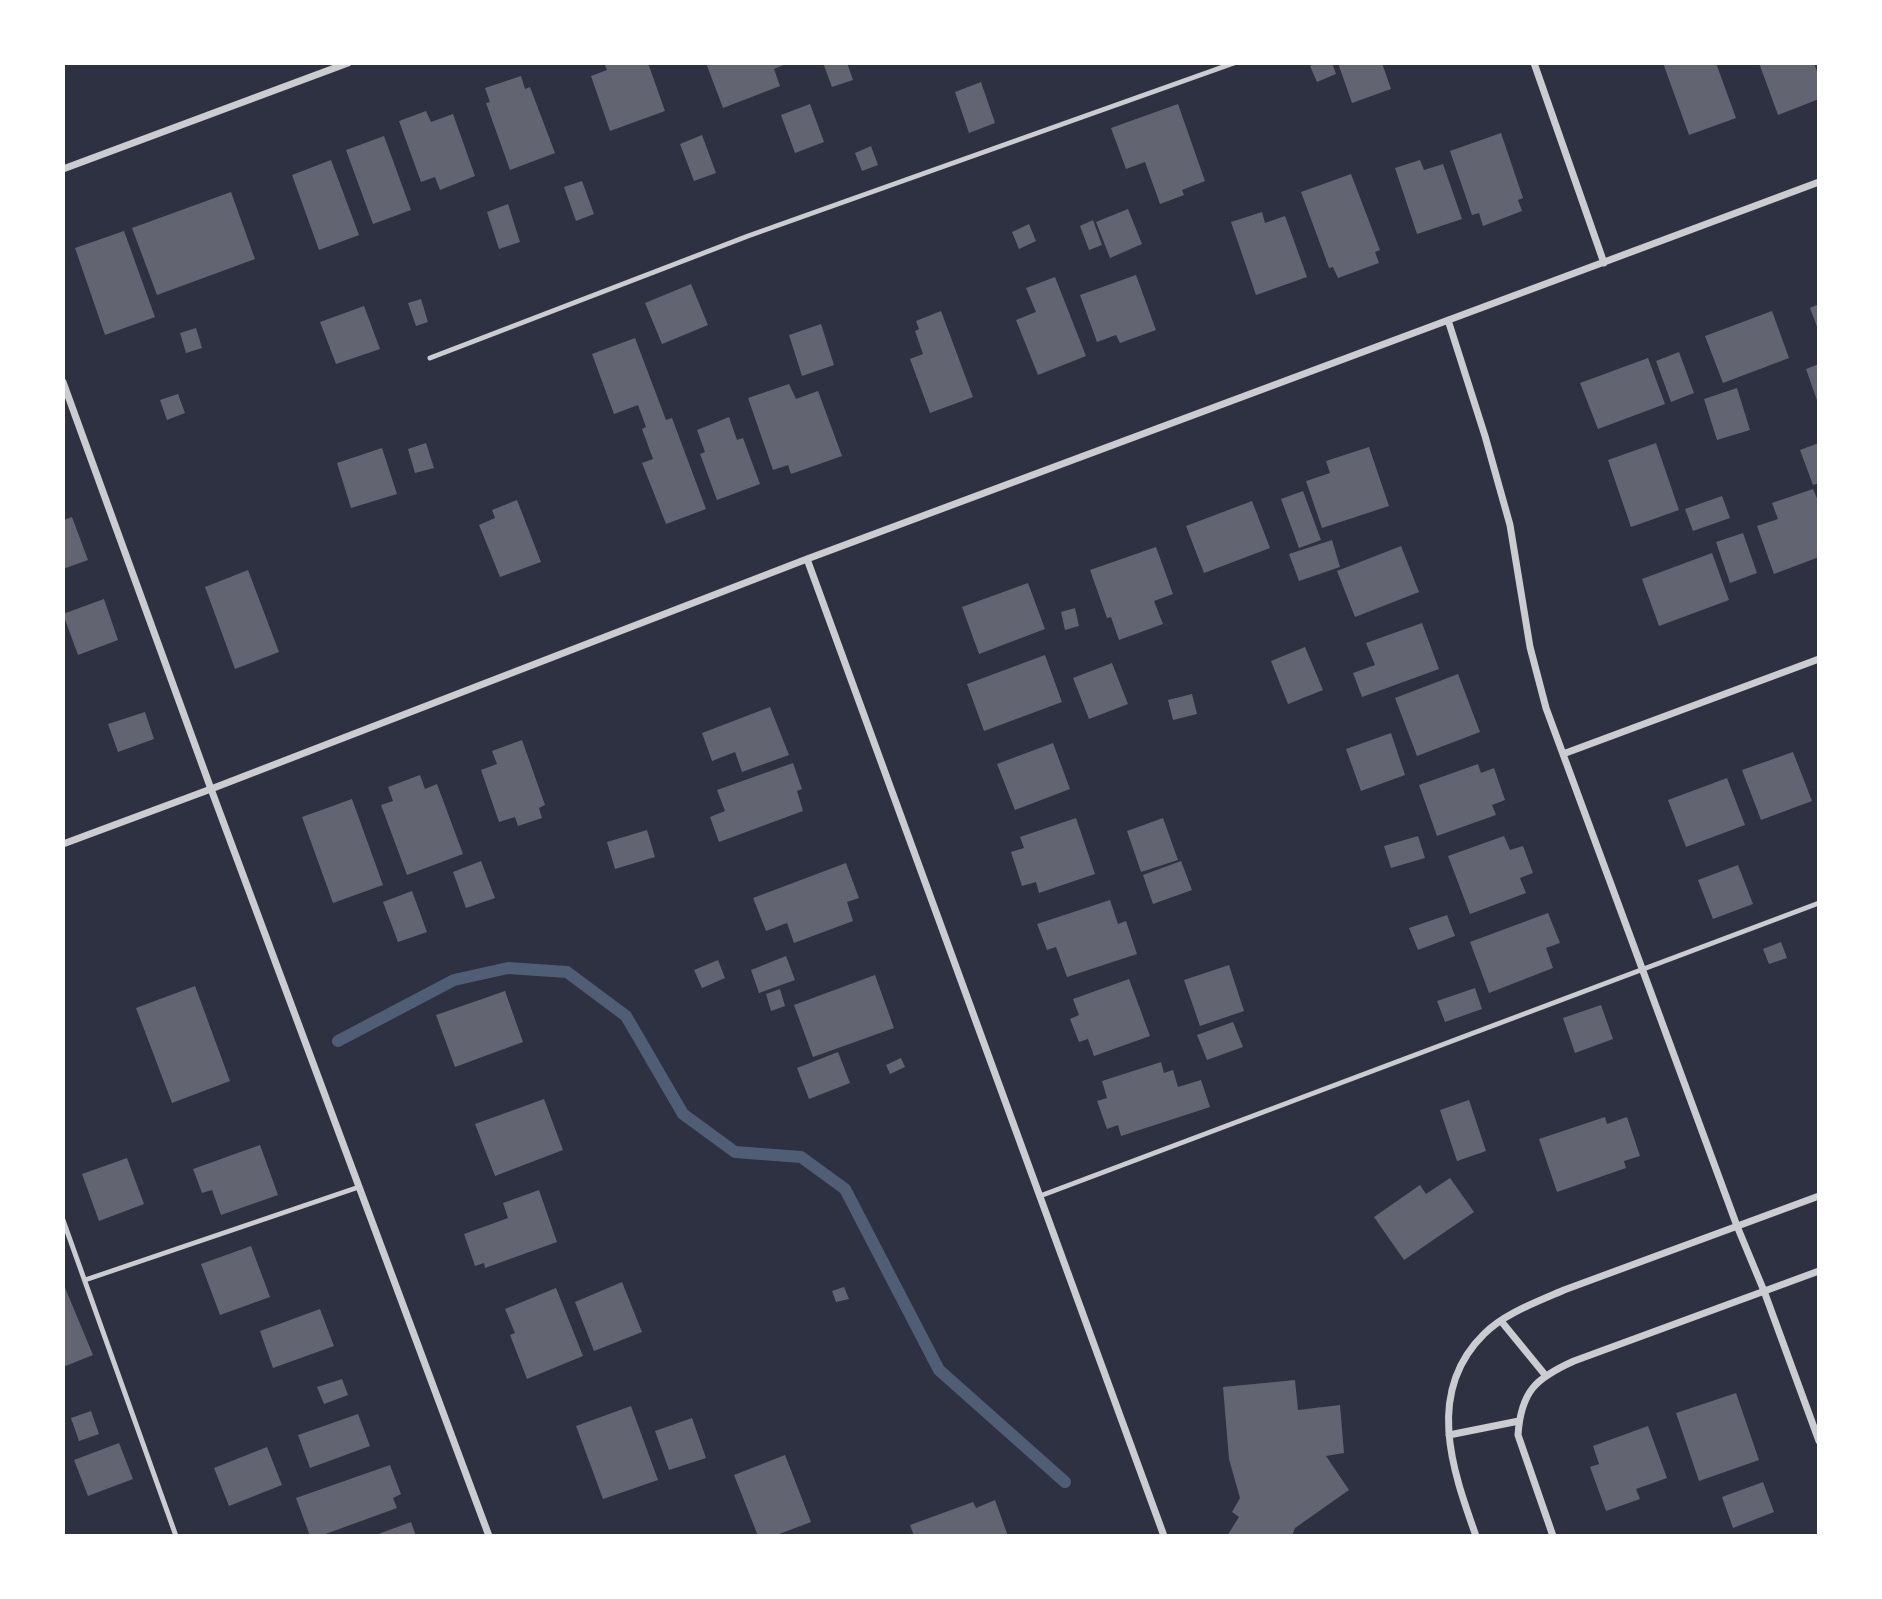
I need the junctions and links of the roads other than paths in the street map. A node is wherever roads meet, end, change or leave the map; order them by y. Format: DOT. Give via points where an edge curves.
graph roads {
  1 [pos="348,63"];
  2 [pos="1234,63"];
  3 [pos="1534,63"];
  4 [pos="63,169"];
  5 [pos="1819,183"];
  6 [pos="1604,263"];
  7 [pos="1448,320"];
  8 [pos="429,358"];
  9 [pos="63,382"];
  10 [pos="807,559"];
  11 [pos="1819,659"];
  12 [pos="1563,754"];
  13 [pos="211,789"];
  14 [pos="63,844"];
  15 [pos="1819,904"];
  16 [pos="1642,969"];
  17 [pos="359,1187"];
  18 [pos="1040,1196"];
  19 [pos="1819,1196"];
  20 [pos="63,1220"];
  21 [pos="1737,1226"];
  22 [pos="1819,1271"];
  23 [pos="85,1280"];
  24 [pos="1764,1292"];
  25 [pos="1501,1321"];
  26 [pos="1546,1376"];
  27 [pos="1519,1421"];
  28 [pos="1449,1435"];
  29 [pos="1819,1441"];
  30 [pos="176,1536"];
  31 [pos="489,1536"];
  32 [pos="1164,1536"];
  33 [pos="1476,1536"];
  34 [pos="1553,1536"];
  1 -- 4 [label="street"];
  2 -- 8 [label="lane" via="748,236"];
  3 -- 6 [label="street"];
  5 -- 6 [label="street"];
  6 -- 7 [label="street"];
  7 -- 10 [label="street"];
  7 -- 12 [label="street" via="1510,525 1530,647"];
  9 -- 13 [label="street"];
  10 -- 13 [label="street"];
  10 -- 18 [label="street"];
  11 -- 12 [label="street"];
  12 -- 16 [label="street"];
  13 -- 14 [label="street"];
  13 -- 17 [label="street"];
  15 -- 16 [label="lane"];
  16 -- 18 [label="lane"];
  16 -- 21 [label="street"];
  17 -- 23 [label="lane"];
  17 -- 31 [label="street"];
  18 -- 32 [label="street"];
  19 -- 21 [label="street"];
  20 -- 23 [label="lane"];
  21 -- 24 [label="street"];
  21 -- 25 [label="street" via="1564,1290"];
  22 -- 24 [label="street"];
  23 -- 30 [label="lane"];
  24 -- 26 [label="street" via="1574,1361"];
  24 -- 29 [label="street"];
  25 -- 26 [label="street"];
  25 -- 28 [label="street" via="1485,1332 1462,1365 1451,1391"];
  26 -- 27 [label="street" via="1524,1402"];
  27 -- 28 [label="street"];
  27 -- 34 [label="street" via="1520,1444"];
  28 -- 33 [label="street" via="1460,1492"];
}
